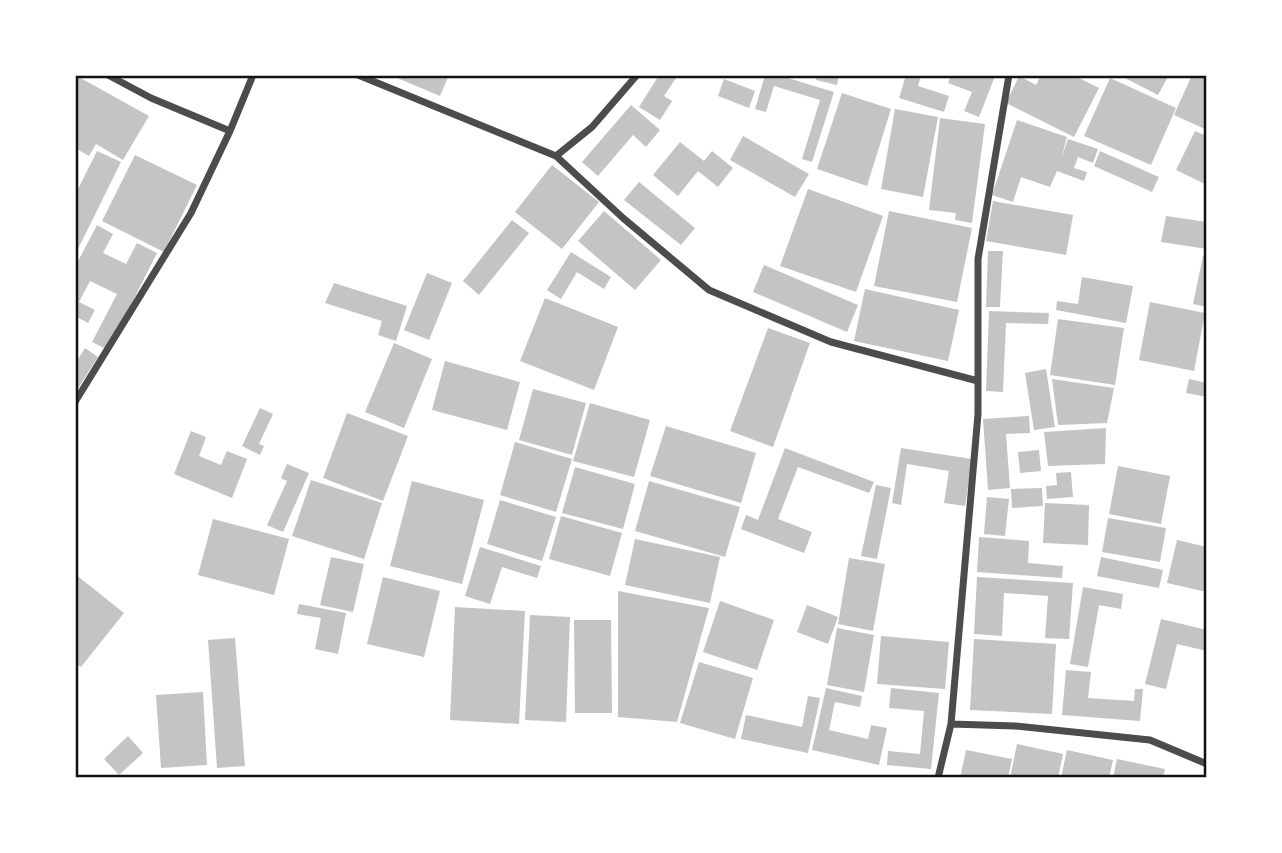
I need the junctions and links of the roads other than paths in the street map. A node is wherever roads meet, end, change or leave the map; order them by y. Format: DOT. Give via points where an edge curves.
graph roads {
  1 [pos="108,75"];
  2 [pos="253,75"];
  3 [pos="358,75"];
  4 [pos="637,75"];
  5 [pos="1009,75"];
  6 [pos="230,131"];
  7 [pos="556,156"];
  8 [pos="978,381"];
  9 [pos="75,402"];
  10 [pos="951,724"];
  11 [pos="1207,764"];
  12 [pos="937,778"];
  1 -- 6 [label="street"];
  2 -- 6 [label="street"];
  3 -- 7 [label="street"];
  4 -- 7 [label="street" via="592,127"];
  5 -- 8 [label="street" via="978,259"];
  6 -- 9 [label="street" via="191,213"];
  7 -- 8 [label="street" via="709,290 831,342"];
  8 -- 10 [label="street"];
  10 -- 11 [label="street" via="1150,740"];
  10 -- 12 [label="street"];
}
